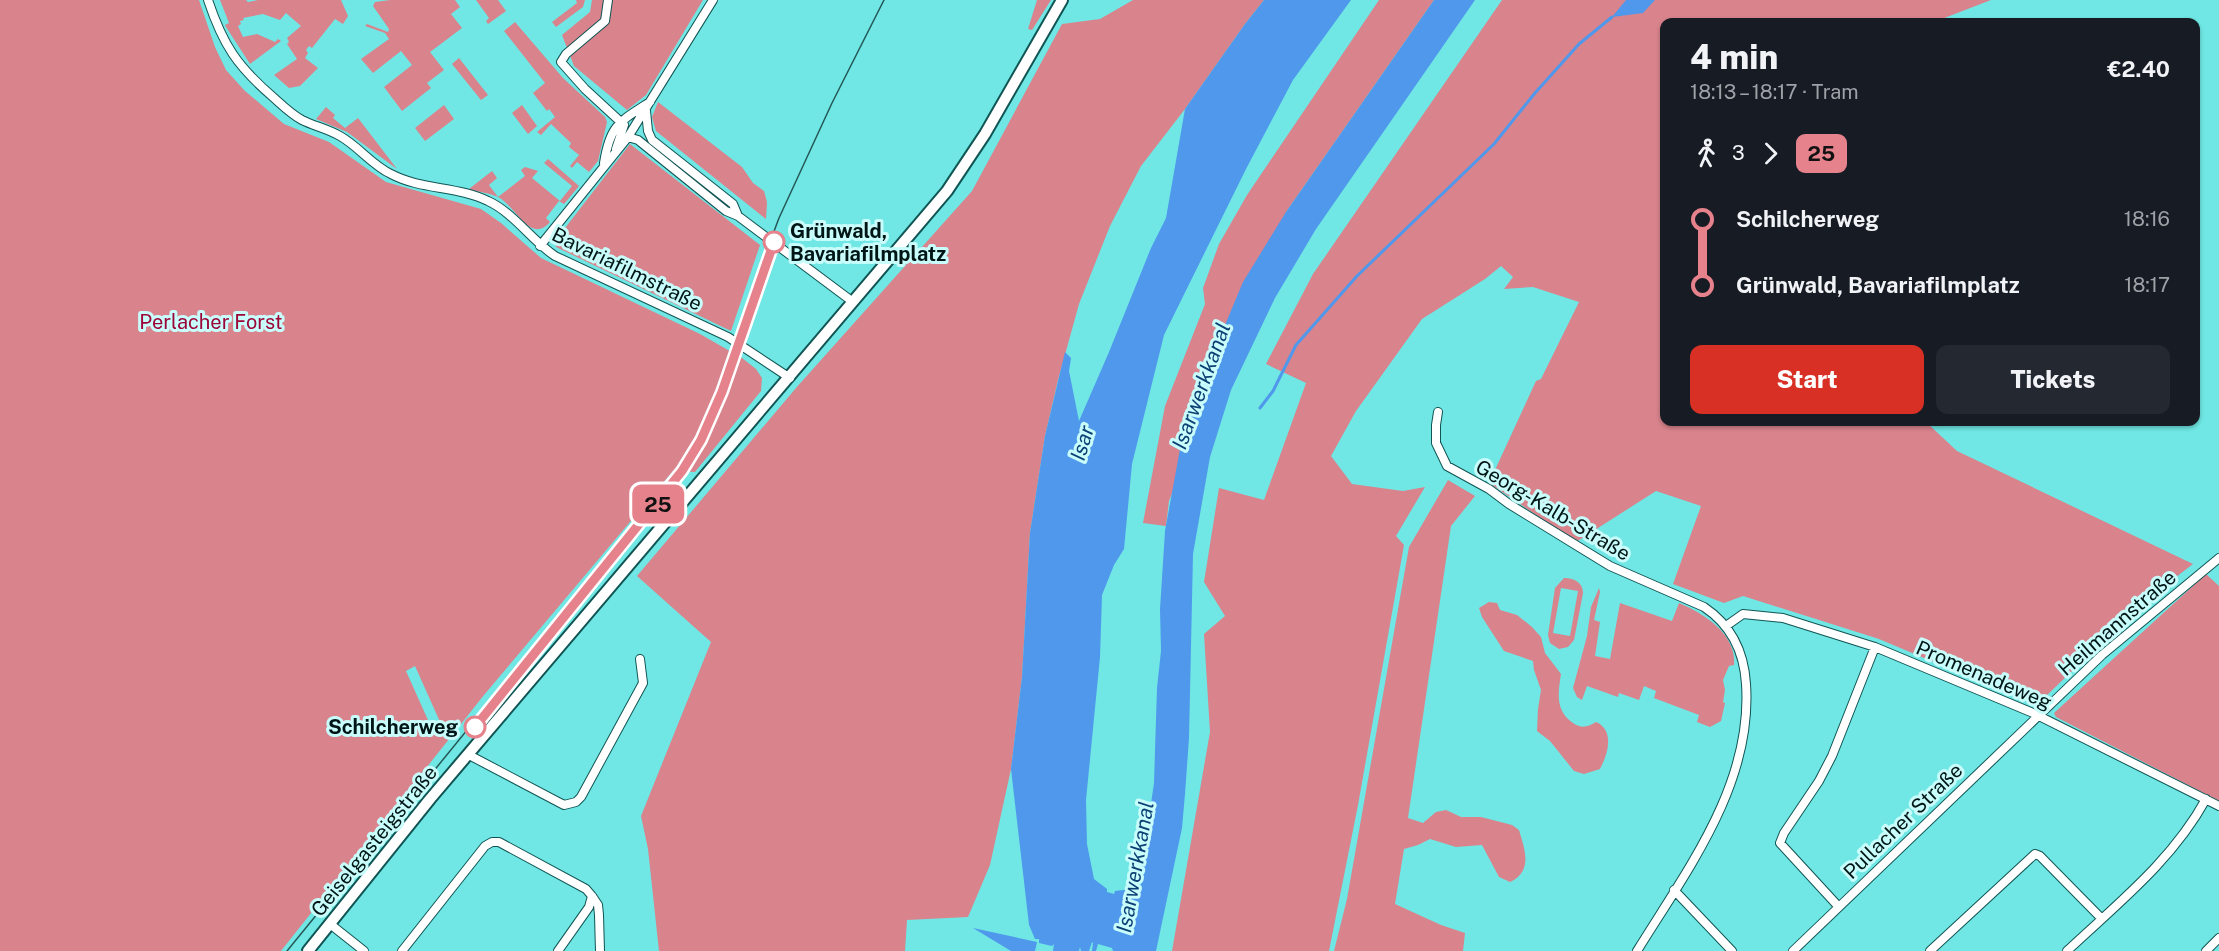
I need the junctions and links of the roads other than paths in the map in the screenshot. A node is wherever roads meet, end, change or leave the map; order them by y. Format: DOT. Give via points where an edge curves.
graph roads {
  1 [pos="208,0"];
  2 [pos="608,0"];
  3 [pos="713,0"];
  4 [pos="1062,0"];
  5 [pos="651,101"];
  6 [pos="646,111"];
  7 [pos="622,123"];
  8 [pos="638,123"];
  9 [pos="628,137"];
  10 [pos="614,153"];
  11 [pos="604,166"];
  12 [pos="738,216"];
  13 [pos="540,246"];
  14 [pos="857,298"];
  15 [pos="790,378"];
  16 [pos="1438,412"];
  17 [pos="2219,558"];
  18 [pos="1726,626"];
  19 [pos="1875,646"];
  20 [pos="640,659"];
  21 [pos="2037,716"];
  22 [pos="469,754"];
  23 [pos="2206,799"];
  24 [pos="2219,806"];
  25 [pos="1674,890"];
  26 [pos="592,896"];
  27 [pos="1838,906"];
  28 [pos="2102,919"];
  29 [pos="330,924"];
  30 [pos="2219,938"];
  31 [pos="309,951"];
  32 [pos="364,951"];
  33 [pos="402,951"];
  34 [pos="558,951"];
  35 [pos="600,951"];
  36 [pos="1637,951"];
  37 [pos="1732,951"];
  38 [pos="1793,951"];
  39 [pos="1930,951"];
  40 [pos="2067,951"];
  41 [pos="2206,951"];
  1 -- 13 [label="street, Bavariafilmstraße" via="218,30 238,64 302,120 338,135 391,174 490,202"];
  2 -- 7 [label="street" via="605,21 561,62"];
  3 -- 5 [label="street"];
  4 -- 14 [label="main road, Geiselgasteigstraße" via="985,134 947,191"];
  5 -- 6 [label="street"];
  5 -- 7 [label="street"];
  6 -- 8 [label="street"];
  6 -- 12 [label="street" via="652,140 733,204"];
  7 -- 8 [label="street"];
  7 -- 10 [label="street"];
  7 -- 11 [label="street" via="613,130"];
  8 -- 9 [label="street"];
  9 -- 10 [label="street"];
  9 -- 12 [label="street" via="638,140 726,211"];
  10 -- 11 [label="street"];
  11 -- 13 [label="street"];
  12 -- 14 [label="street"];
  13 -- 15 [label="street, Bavariafilmstraße" via="728,337"];
  14 -- 15 [label="main road, Geiselgasteigstraße"];
  15 -- 22 [label="main road, Geiselgasteigstraße"];
  16 -- 18 [label="street, Georg-Kalb-Straße" via="1436,443 1447,466 1589,554 1704,607"];
  17 -- 21 [label="street, Heilmannstraße" via="2102,655"];
  18 -- 19 [label="street, Promenadeweg" via="1743,614 1783,618"];
  18 -- 25 [label="street, Georg-Kalb-Straße" via="1741,654 1746,676 1748,712 1744,741 1717,818"];
  19 -- 21 [label="street, Promenadeweg"];
  19 -- 27 [label="street" via="1832,756 1780,843"];
  20 -- 22 [label="street" via="643,683 576,802 564,805"];
  21 -- 23 [label="street, Promenadeweg"];
  21 -- 27 [label="street, Pullacher Straße"];
  22 -- 29 [label="main road, Geiselgasteigstraße"];
  23 -- 24 [label="street, Promenadeweg"];
  23 -- 28 [label="street" via="2173,849"];
  25 -- 36 [label="street, Georg-Kalb-Straße"];
  25 -- 37 [label="street"];
  26 -- 33 [label="street" via="586,889 499,842 492,842"];
  26 -- 34 [label="street" via="589,907"];
  26 -- 35 [label="street" via="599,915"];
  27 -- 38 [label="street, Pullacher Straße"];
  28 -- 39 [label="street" via="2035,854"];
  28 -- 40 [label="street"];
  29 -- 31 [label="main road, Geiselgasteigstraße"];
  29 -- 32 [label="street"];
  30 -- 41 [label="street"];
}
